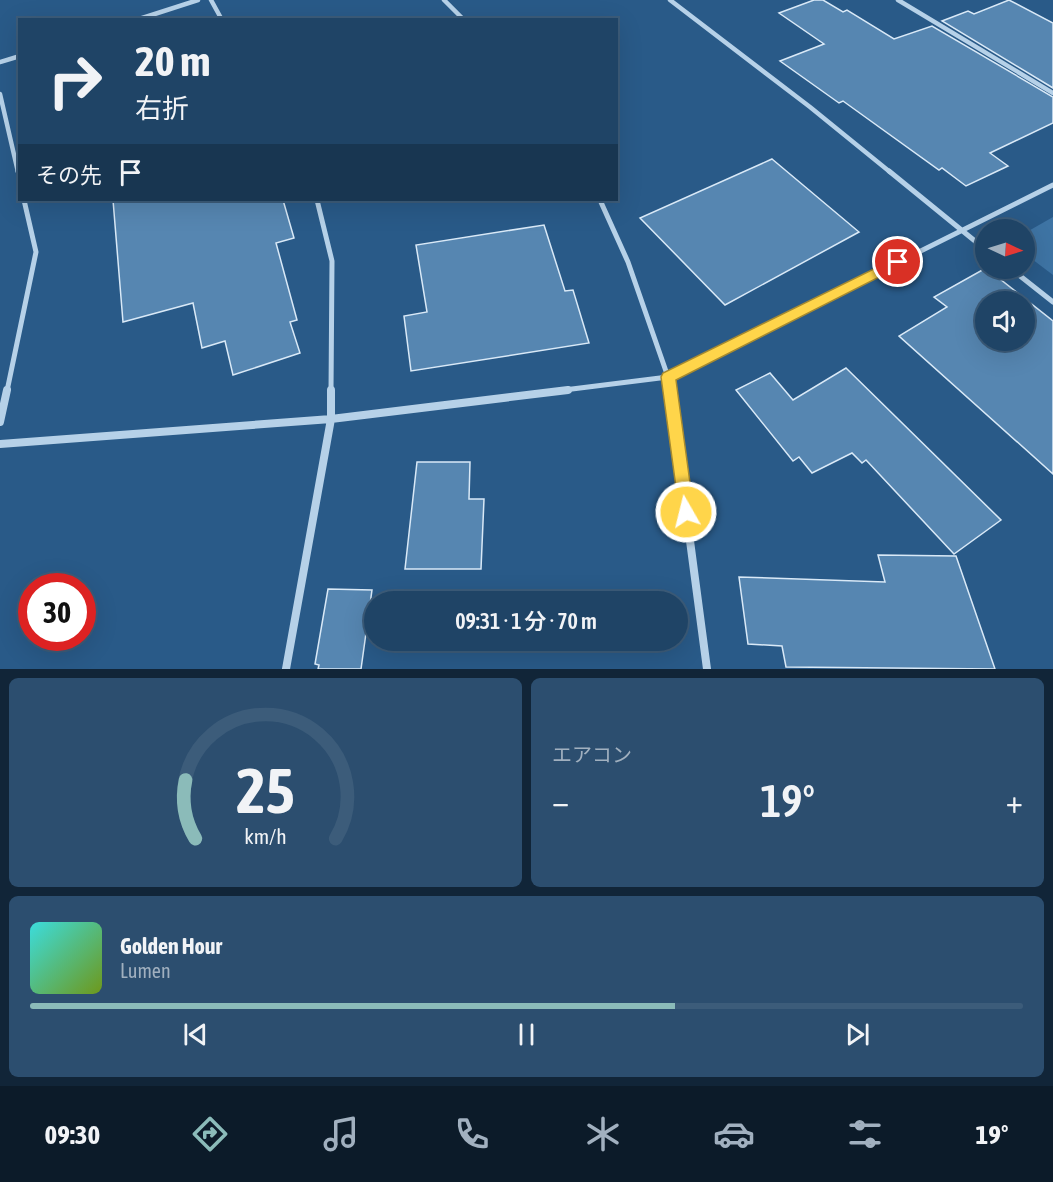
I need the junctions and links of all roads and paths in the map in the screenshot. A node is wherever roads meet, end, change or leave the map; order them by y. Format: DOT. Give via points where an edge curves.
graph roads {
  1 [pos="198,0"];
  2 [pos="211,0"];
  3 [pos="444,0"];
  4 [pos="670,0"];
  5 [pos="898,0"];
  6 [pos="142,18"];
  7 [pos="221,18"];
  8 [pos="462,18"];
  9 [pos="18,57"];
  10 [pos="0,62"];
  11 [pos="1053,93"];
  12 [pos="0,94"];
  13 [pos="18,170"];
  14 [pos="1053,185"];
  15 [pos="24,201"];
  16 [pos="318,201"];
  17 [pos="600,201"];
  18 [pos="961,231"];
  19 [pos="975,242"];
  20 [pos="1024,279"];
  21 [pos="1053,302"];
  22 [pos="668,377"];
  23 [pos="331,419"];
  24 [pos="0,422"];
  25 [pos="0,444"];
  26 [pos="286,669"];
  27 [pos="707,669"];
  1 -- 6 [label="street"];
  2 -- 7 [label="street"];
  3 -- 8 [label="street"];
  4 -- 18 [label="street" via="810,107"];
  5 -- 11 [label="street"];
  9 -- 10 [label="street"];
  12 -- 13 [label="street"];
  14 -- 18 [label="street"];
  15 -- 24 [label="street" via="36,252"];
  16 -- 23 [label="street" via="332,261"];
  17 -- 22 [label="street" via="628,262"];
  18 -- 19 [label="street"];
  18 -- 22 [label="street"];
  20 -- 21 [label="street"];
  22 -- 23 [label="street"];
  22 -- 27 [label="street"];
  23 -- 25 [label="street"];
  23 -- 26 [label="street"];
}
